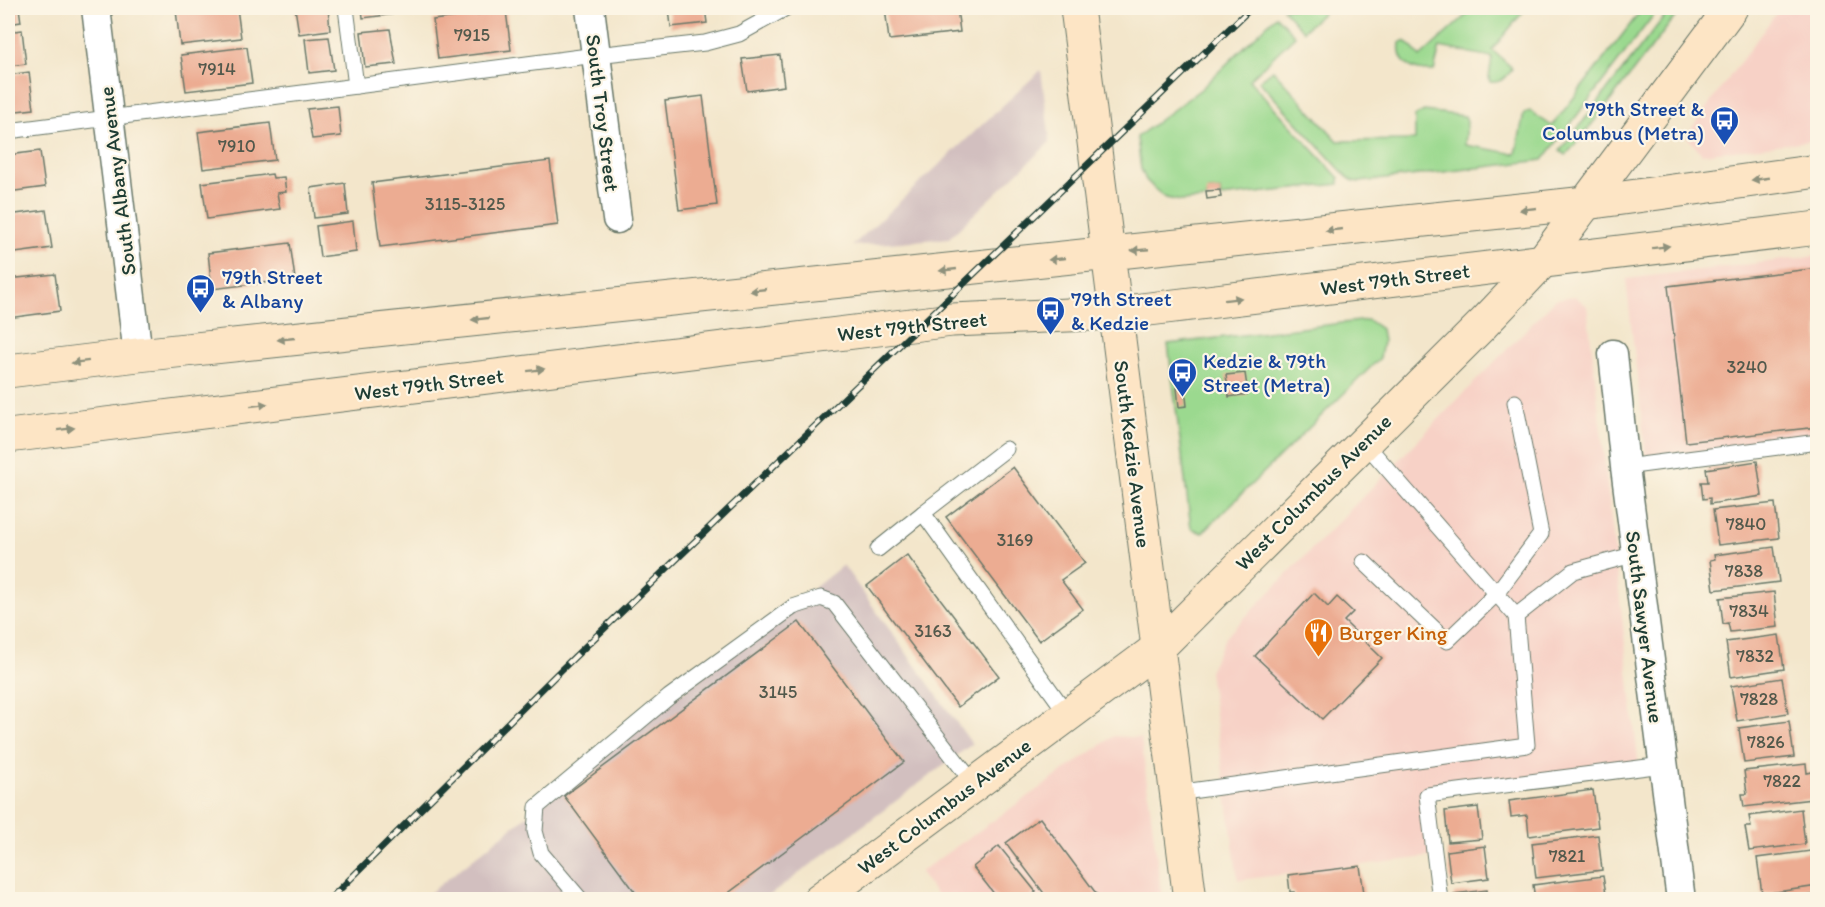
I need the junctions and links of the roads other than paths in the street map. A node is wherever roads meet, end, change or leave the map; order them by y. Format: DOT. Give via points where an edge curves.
graph roads {
  1 [pos="96,8"];
  2 [pos="346,8"];
  3 [pos="590,8"];
  4 [pos="786,8"];
  5 [pos="1077,8"];
  6 [pos="1731,8"];
  7 [pos="596,55"];
  8 [pos="356,86"];
  9 [pos="110,118"];
  10 [pos="8,130"];
  11 [pos="1818,171"];
  12 [pos="1586,203"];
  13 [pos="617,219"];
  14 [pos="1818,228"];
  15 [pos="1108,254"];
  16 [pos="1542,262"];
  17 [pos="1116,313"];
  18 [pos="1613,354"];
  19 [pos="138,355"];
  20 [pos="8,371"];
  21 [pos="1515,402"];
  22 [pos="8,436"];
  23 [pos="1364,442"];
  24 [pos="1818,442"];
  25 [pos="1006,449"];
  26 [pos="1625,467"];
  27 [pos="923,513"];
  28 [pos="878,549"];
  29 [pos="1636,554"];
  30 [pos="1364,562"];
  31 [pos="1496,594"];
  32 [pos="1516,616"];
  33 [pos="1158,648"];
  34 [pos="1068,715"];
  35 [pos="1664,765"];
  36 [pos="974,784"];
  37 [pos="1176,793"];
  38 [pos="581,900"];
  39 [pos="819,900"];
  40 [pos="1190,900"];
  41 [pos="1440,900"];
  42 [pos="1681,900"];
  1 -- 9 [label="street, South Albany Avenue"];
  2 -- 8 [label="lane"];
  3 -- 7 [label="street, South Troy Street"];
  4 -- 7 [label="lane" via="739,34 705,43"];
  5 -- 15 [label="main road, South Kedzie Avenue"];
  6 -- 12 [label="main road, West Columbus Avenue"];
  7 -- 8 [label="lane"];
  7 -- 13 [label="street, South Troy Street"];
  8 -- 9 [label="lane"];
  9 -- 10 [label="lane"];
  9 -- 19 [label="street, South Albany Avenue"];
  11 -- 12 [label="main road, one-way"];
  12 -- 15 [label="main road, one-way"];
  12 -- 16 [label="main road, West Columbus Avenue"];
  16 -- 14 [label="main road, West 79th Street, one-way"];
  15 -- 17 [label="main road, South Kedzie Avenue"];
  15 -- 19 [label="main road, one-way"];
  17 -- 16 [label="main road, West 79th Street, one-way"];
  16 -- 23 [label="main road, West Columbus Avenue"];
  22 -- 17 [label="main road, West 79th Street, one-way" via="952,320"];
  17 -- 33 [label="main road, South Kedzie Avenue"];
  18 -- 26 [label="street, South Sawyer Avenue"];
  19 -- 20 [label="main road, one-way"];
  21 -- 31 [label="lane" via="1541,534"];
  23 -- 31 [label="lane"];
  23 -- 33 [label="main road, West Columbus Avenue"];
  24 -- 26 [label="lane"];
  25 -- 27 [label="lane"];
  26 -- 29 [label="street, South Sawyer Avenue"];
  27 -- 28 [label="lane"];
  27 -- 34 [label="lane"];
  29 -- 32 [label="lane" via="1573,571"];
  29 -- 35 [label="street, South Sawyer Avenue"];
  30 -- 31 [label="lane" via="1447,641"];
  31 -- 32 [label="lane"];
  32 -- 37 [label="lane" via="1527,745"];
  33 -- 34 [label="main road, West Columbus Avenue"];
  33 -- 37 [label="main road, South Kedzie Avenue"];
  34 -- 36 [label="main road, West Columbus Avenue"];
  35 -- 41 [label="lane" via="1428,795"];
  35 -- 42 [label="street, South Sawyer Avenue"];
  36 -- 38 [label="lane" via="834,603 821,598 793,607 669,697 537,807 536,831 541,853"];
  36 -- 39 [label="main road, West Columbus Avenue"];
  37 -- 40 [label="main road, South Kedzie Avenue"];
}
